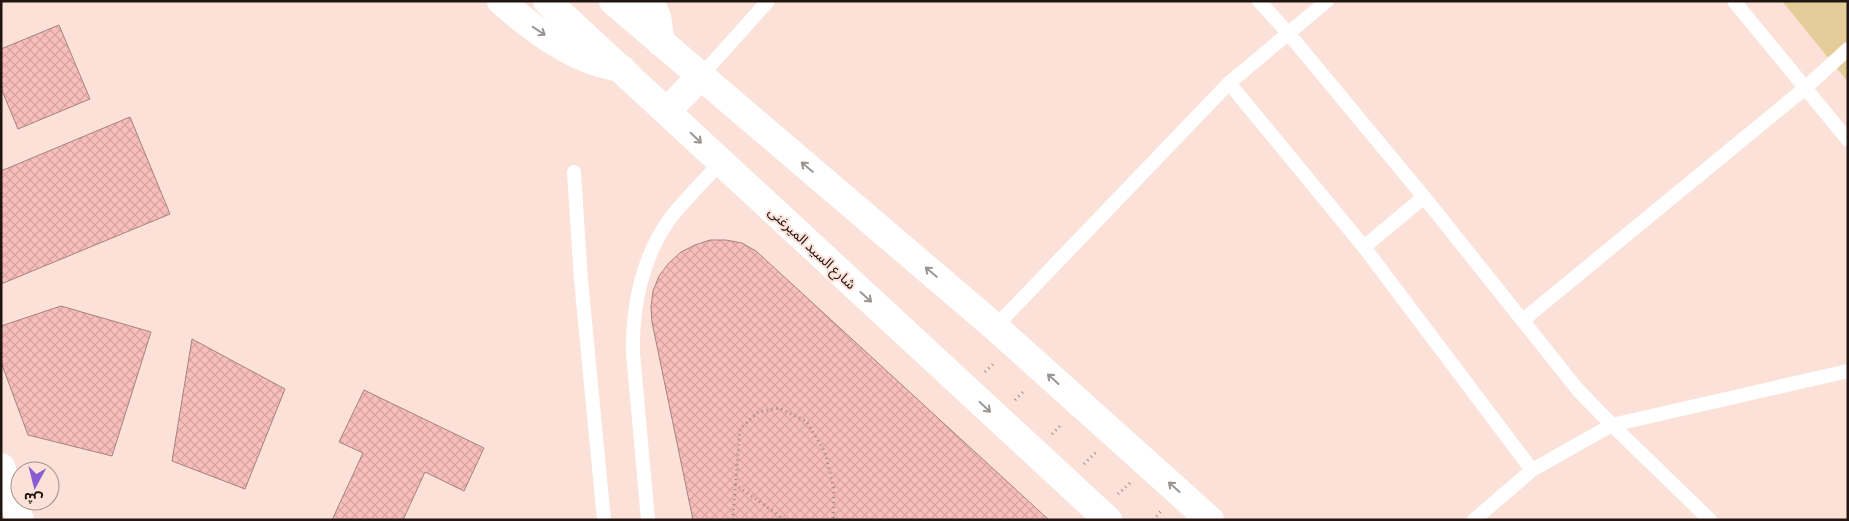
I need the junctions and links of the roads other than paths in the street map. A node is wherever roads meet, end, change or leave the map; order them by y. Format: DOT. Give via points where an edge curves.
graph roads {
  1 [pos="501,1"];
  2 [pos="547,1"];
  3 [pos="613,1"];
  4 [pos="650,1"];
  5 [pos="768,1"];
  6 [pos="1259,1"];
  7 [pos="1327,1"];
  8 [pos="1734,1"];
  9 [pos="1288,33"];
  10 [pos="660,43"];
  11 [pos="1848,49"];
  12 [pos="622,69"];
  13 [pos="700,77"];
  14 [pos="1229,83"];
  15 [pos="1804,89"];
  16 [pos="667,111"];
  17 [pos="1848,140"];
  18 [pos="720,162"];
  19 [pos="574,172"];
  20 [pos="1424,197"];
  21 [pos="1364,247"];
  22 [pos="1523,320"];
  23 [pos="1004,335"];
  24 [pos="1848,371"];
  25 [pos="1612,425"];
  26 [pos="1,467"];
  27 [pos="1532,470"];
  28 [pos="1104,516"];
  29 [pos="20,520"];
  30 [pos="604,520"];
  31 [pos="648,520"];
  32 [pos="1210,520"];
  33 [pos="1474,520"];
  34 [pos="1710,520"];
  1 -- 12 [label="main road, شارع السيد الميرغنى, one-way" via="569,50"];
  2 -- 12 [label="main road"];
  3 -- 10 [label="main road"];
  4 -- 10 [label="main road" via="657,18"];
  5 -- 13 [label="lane"];
  6 -- 9 [label="lane"];
  7 -- 9 [label="lane"];
  8 -- 15 [label="lane"];
  9 -- 14 [label="lane"];
  9 -- 20 [label="lane"];
  10 -- 13 [label="main road"];
  11 -- 15 [label="lane"];
  12 -- 16 [label="main road, شارع السيد الميرغنى"];
  13 -- 16 [label="main road"];
  23 -- 13 [label="main road, one-way"];
  14 -- 21 [label="lane"];
  14 -- 23 [label="lane"];
  15 -- 17 [label="lane"];
  15 -- 22 [label="lane"];
  16 -- 18 [label="main road, شارع السيد الميرغنى, one-way"];
  18 -- 28 [label="main road, شارع السيد الميرغنى, one-way"];
  18 -- 31 [label="lane" via="669,220 648,259 636,300 633,352"];
  19 -- 30 [label="lane"];
  20 -- 21 [label="lane"];
  20 -- 22 [label="lane"];
  21 -- 27 [label="lane"];
  22 -- 25 [label="lane" via="1578,390"];
  32 -- 23 [label="main road, one-way"];
  24 -- 25 [label="lane"];
  25 -- 27 [label="lane"];
  25 -- 34 [label="lane"];
  26 -- 29 [label="main road"];
  27 -- 33 [label="lane"];
}
